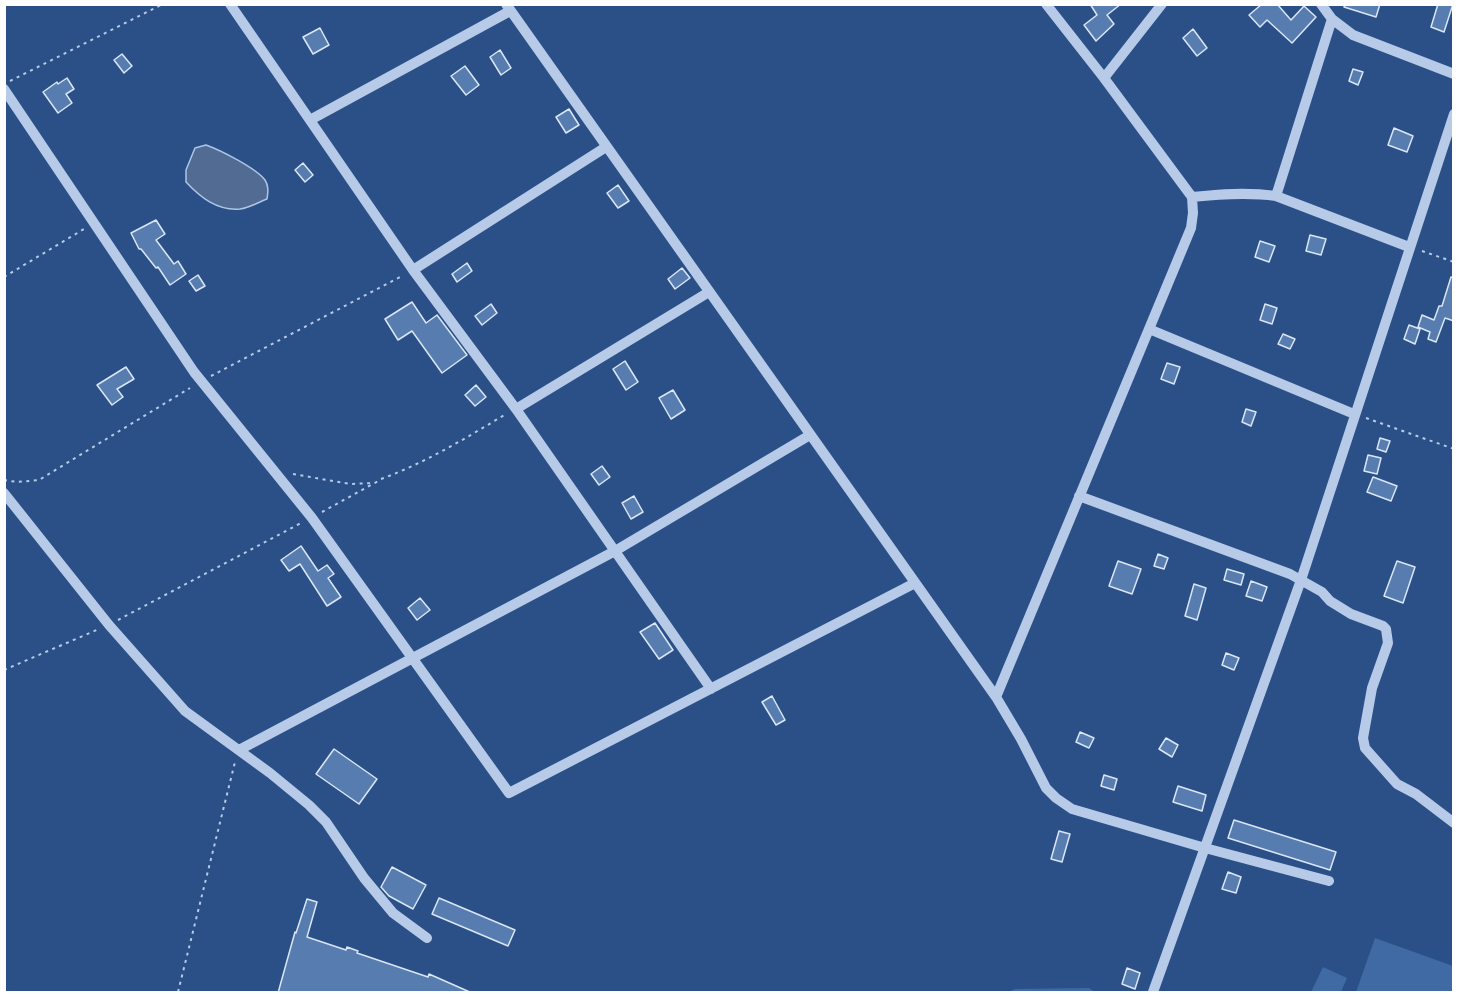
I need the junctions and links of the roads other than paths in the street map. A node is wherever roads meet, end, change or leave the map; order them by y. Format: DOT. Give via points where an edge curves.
graph roads {
  1 [pos="230,4"];
  2 [pos="1046,4"];
  3 [pos="1162,4"];
  4 [pos="1321,4"];
  5 [pos="508,8"];
  6 [pos="1332,19"];
  7 [pos="1454,74"];
  8 [pos="1104,78"];
  9 [pos="4,89"];
  10 [pos="1454,114"];
  11 [pos="310,120"];
  12 [pos="606,147"];
  13 [pos="1276,196"];
  14 [pos="1192,197"];
  15 [pos="1410,247"];
  16 [pos="413,270"];
  17 [pos="709,292"];
  18 [pos="1149,328"];
  19 [pos="516,409"];
  20 [pos="1354,414"];
  21 [pos="810,435"];
  22 [pos="4,494"];
  23 [pos="1079,496"];
  24 [pos="615,550"];
  25 [pos="1301,580"];
  26 [pos="915,583"];
  27 [pos="413,659"];
  28 [pos="711,689"];
  29 [pos="996,697"];
  30 [pos="239,750"];
  31 [pos="1454,822"];
  32 [pos="1204,848"];
  33 [pos="1329,881"];
  34 [pos="427,938"];
  35 [pos="1153,993"];
  1 -- 11 [label="street"];
  2 -- 8 [label="street"];
  3 -- 8 [label="street"];
  4 -- 6 [label="street"];
  5 -- 11 [label="street"];
  5 -- 12 [label="street"];
  6 -- 7 [label="street" via="1353,35"];
  6 -- 13 [label="street"];
  8 -- 14 [label="street"];
  9 -- 27 [label="street" via="194,372 312,518"];
  10 -- 15 [label="street"];
  11 -- 16 [label="street"];
  12 -- 16 [label="street"];
  12 -- 17 [label="street"];
  13 -- 14 [label="street" via="1224,193"];
  13 -- 15 [label="street"];
  14 -- 18 [label="street" via="1191,228"];
  15 -- 20 [label="street"];
  16 -- 19 [label="street"];
  17 -- 19 [label="street"];
  17 -- 21 [label="street"];
  18 -- 20 [label="street"];
  18 -- 23 [label="street"];
  19 -- 24 [label="street"];
  20 -- 25 [label="street"];
  21 -- 24 [label="street"];
  21 -- 26 [label="street"];
  22 -- 30 [label="street" via="109,625 185,711"];
  23 -- 25 [label="street"];
  23 -- 29 [label="street"];
  24 -- 27 [label="street"];
  24 -- 28 [label="street"];
  25 -- 31 [label="street" via="1351,614 1386,629 1388,643 1371,696 1363,738 1365,748 1397,784"];
  25 -- 32 [label="street"];
  26 -- 28 [label="street"];
  26 -- 29 [label="street"];
  27 -- 28 [label="street" via="509,793"];
  27 -- 30 [label="street"];
  29 -- 32 [label="street" via="1046,788 1056,798 1072,809"];
  30 -- 34 [label="street" via="321,816 393,913"];
  32 -- 33 [label="street"];
  32 -- 35 [label="street"];
}
